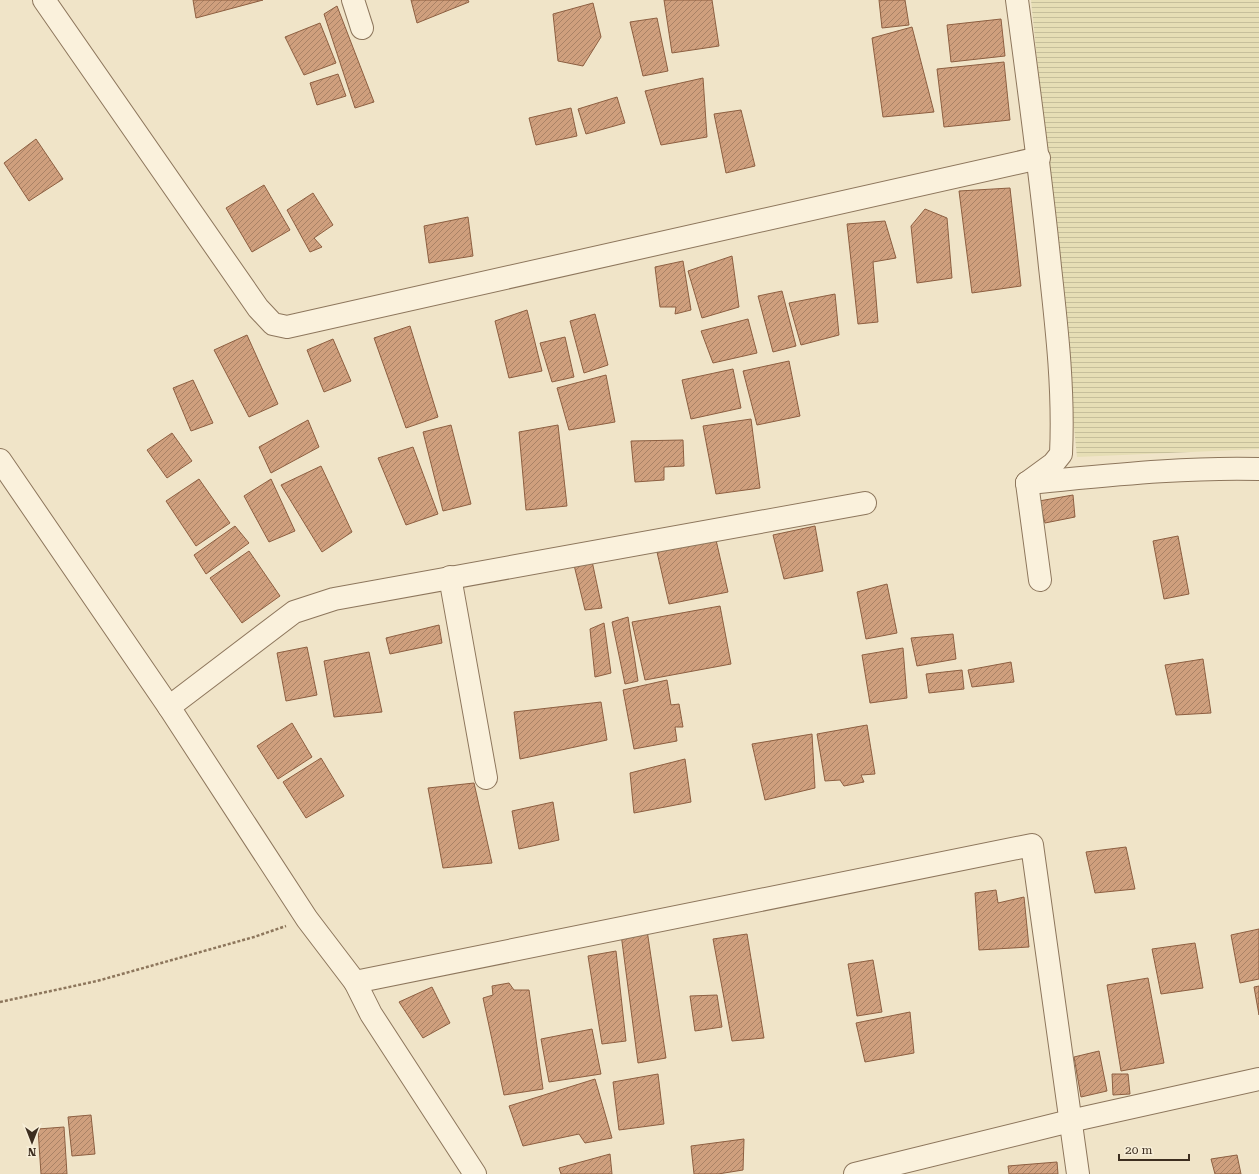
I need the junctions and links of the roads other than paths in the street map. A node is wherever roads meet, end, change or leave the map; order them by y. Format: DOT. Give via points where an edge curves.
graph roads {
  1 [pos="44,0"];
  2 [pos="353,0"];
  3 [pos="1017,0"];
  4 [pos="362,28"];
  5 [pos="1039,158"];
  6 [pos="0,460"];
  7 [pos="1259,469"];
  8 [pos="1027,484"];
  9 [pos="865,502"];
  10 [pos="450,577"];
  11 [pos="1040,580"];
  12 [pos="169,707"];
  13 [pos="486,778"];
  14 [pos="356,982"];
  15 [pos="1259,1079"];
  16 [pos="1070,1121"];
  17 [pos="475,1174"];
  18 [pos="855,1174"];
  19 [pos="1078,1174"];
  1 -- 5 [label="street" via="258,308 273,324 287,327"];
  2 -- 4 [label="street"];
  3 -- 5 [label="street"];
  5 -- 8 [label="street" via="1060,362 1062,441 1061,454 1053,464"];
  6 -- 12 [label="street"];
  7 -- 8 [label="street" via="1218,468 1138,473"];
  8 -- 11 [label="street"];
  9 -- 10 [label="street"];
  10 -- 12 [label="street" via="334,599 294,612"];
  10 -- 13 [label="street"];
  12 -- 14 [label="street" via="307,919"];
  14 -- 16 [label="street" via="1032,845"];
  14 -- 17 [label="street" via="371,1014"];
  15 -- 16 [label="street"];
  16 -- 18 [label="street"];
  16 -- 19 [label="street"];
}
